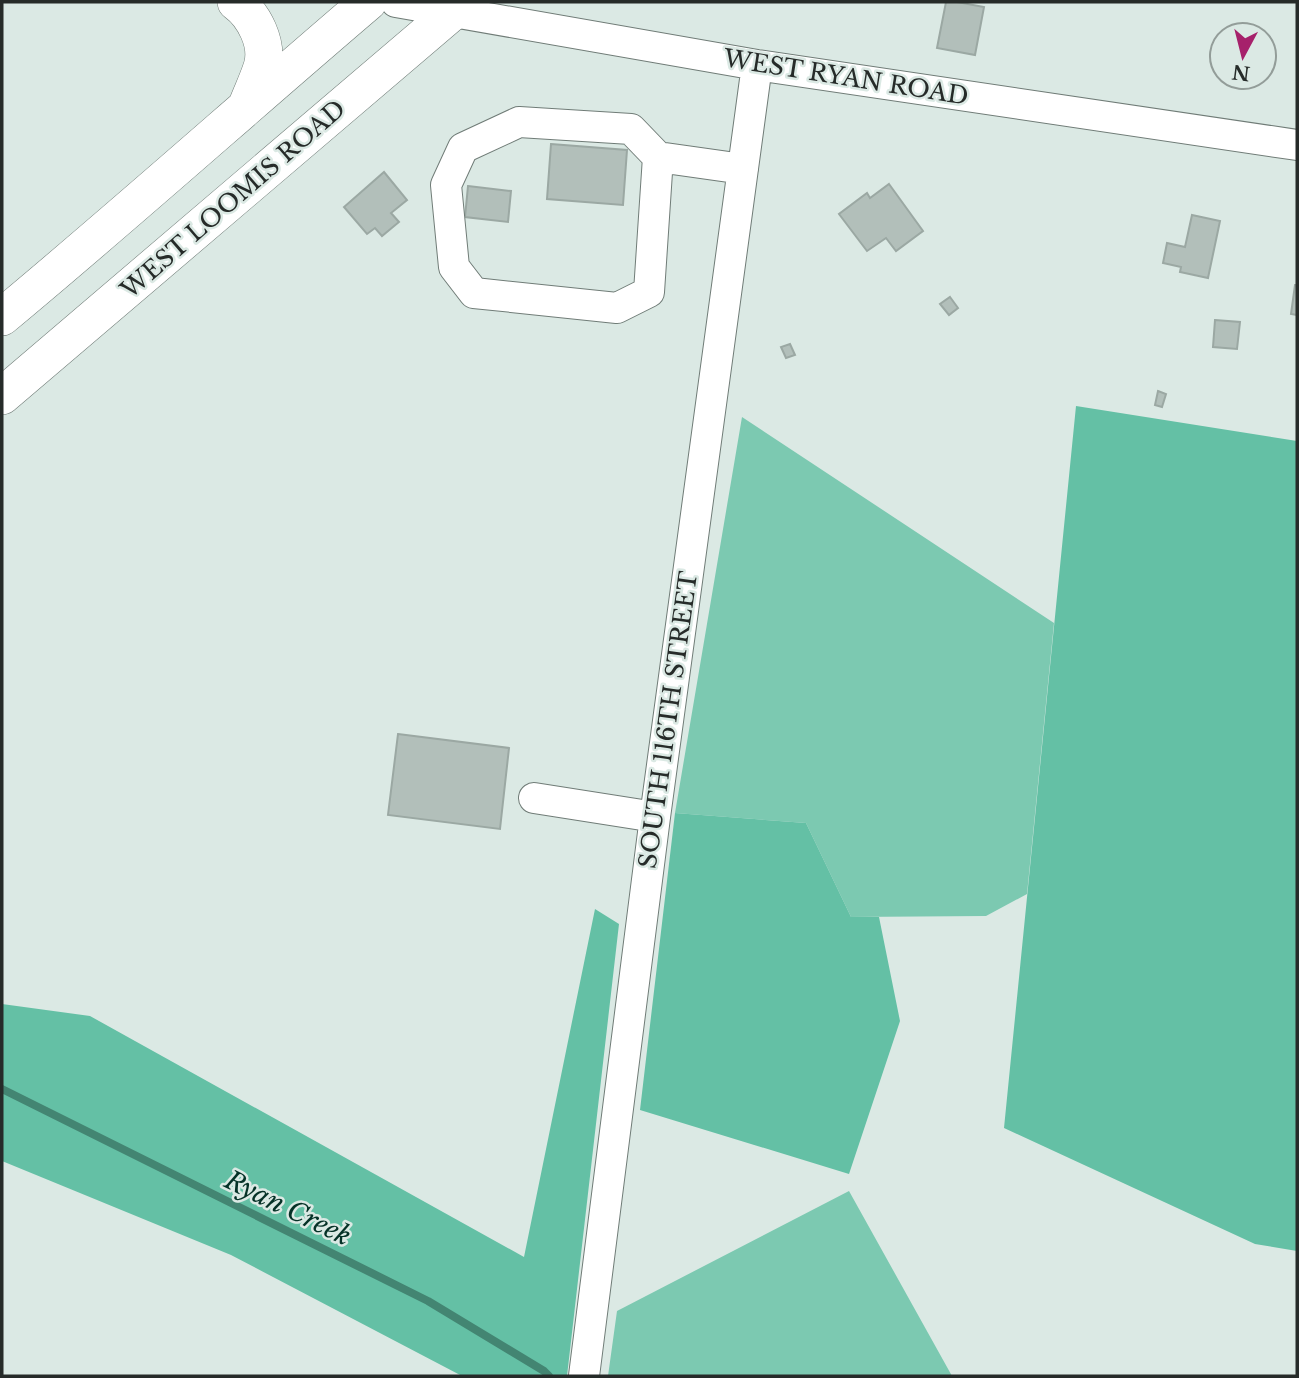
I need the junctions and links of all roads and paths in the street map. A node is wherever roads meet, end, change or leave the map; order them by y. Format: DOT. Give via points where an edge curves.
graph roads {
  1 [pos="236,2"];
  2 [pos="368,2"];
  3 [pos="396,2"];
  4 [pos="459,6"];
  5 [pos="757,65"];
  6 [pos="247,105"];
  7 [pos="1297,145"];
  8 [pos="659,157"];
  9 [pos="743,169"];
  10 [pos="2,317"];
  11 [pos="2,396"];
  12 [pos="534,798"];
  13 [pos="655,817"];
  14 [pos="585,1374"];
  1 -- 6 [label="main road" via="252,18 262,49 263,64"];
  2 -- 6 [label="main road"];
  3 -- 4 [label="street, WEST RYAN ROAD"];
  4 -- 5 [label="street, WEST RYAN ROAD"];
  4 -- 11 [label="main road, WEST LOOMIS ROAD"];
  5 -- 7 [label="street, WEST RYAN ROAD"];
  5 -- 9 [label="street, SOUTH 116TH STREET"];
  6 -- 10 [label="main road"];
  8 -- 8 [label="street" via="631,128 519,122 463,148 446,184 454,267 474,293 617,308 649,292"];
  8 -- 9 [label="street"];
  9 -- 13 [label="street, SOUTH 116TH STREET"];
  12 -- 13 [label="street"];
  13 -- 14 [label="street, SOUTH 116TH STREET"];
}
